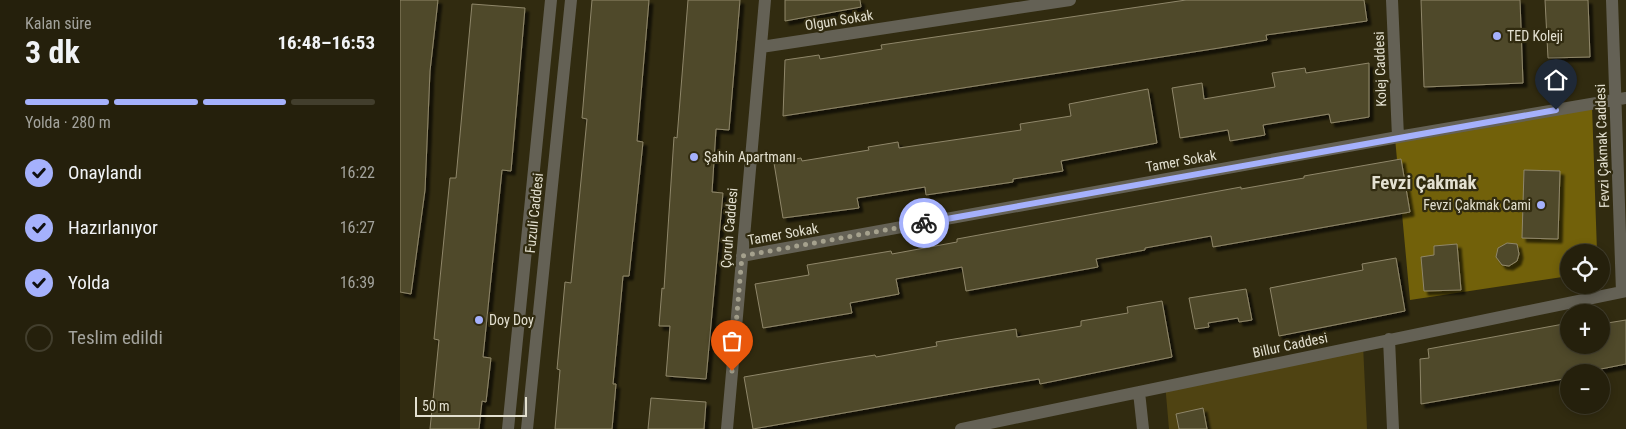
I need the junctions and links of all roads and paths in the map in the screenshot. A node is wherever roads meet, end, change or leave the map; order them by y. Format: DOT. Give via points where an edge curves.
graph roads {
  1 [pos="551,0"];
  2 [pos="571,0"];
  3 [pos="765,0"];
  4 [pos="1070,0"];
  5 [pos="1392,0"];
  6 [pos="1612,0"];
  7 [pos="761,48"];
  8 [pos="1620,99"];
  9 [pos="1398,137"];
  10 [pos="742,256"];
  11 [pos="1624,291"];
  12 [pos="1388,339"];
  13 [pos="1139,392"];
  14 [pos="508,429"];
  15 [pos="528,429"];
  16 [pos="727,429"];
  17 [pos="961,429"];
  18 [pos="1144,429"];
  19 [pos="1393,429"];
  1 -- 14 [label="street, Fuzuli Caddesi"];
  2 -- 15 [label="street, Fuzuli Caddesi"];
  3 -- 7 [label="street, Çoruh Caddesi"];
  4 -- 7 [label="street, Olgun Sokak"];
  5 -- 9 [label="street, Kolej Caddesi"];
  6 -- 8 [label="street, Fevzi Çakmak Caddesi"];
  7 -- 10 [label="street, Çoruh Caddesi"];
  8 -- 9 [label="street, Tamer Sokak"];
  8 -- 11 [label="street, Fevzi Çakmak Caddesi"];
  9 -- 10 [label="street, Tamer Sokak"];
  10 -- 16 [label="street, Çoruh Caddesi"];
  11 -- 12 [label="street, Billur Caddesi"];
  12 -- 13 [label="street, Billur Caddesi"];
  12 -- 19 [label="street"];
  13 -- 17 [label="street, Billur Caddesi"];
  13 -- 18 [label="street"];
}
